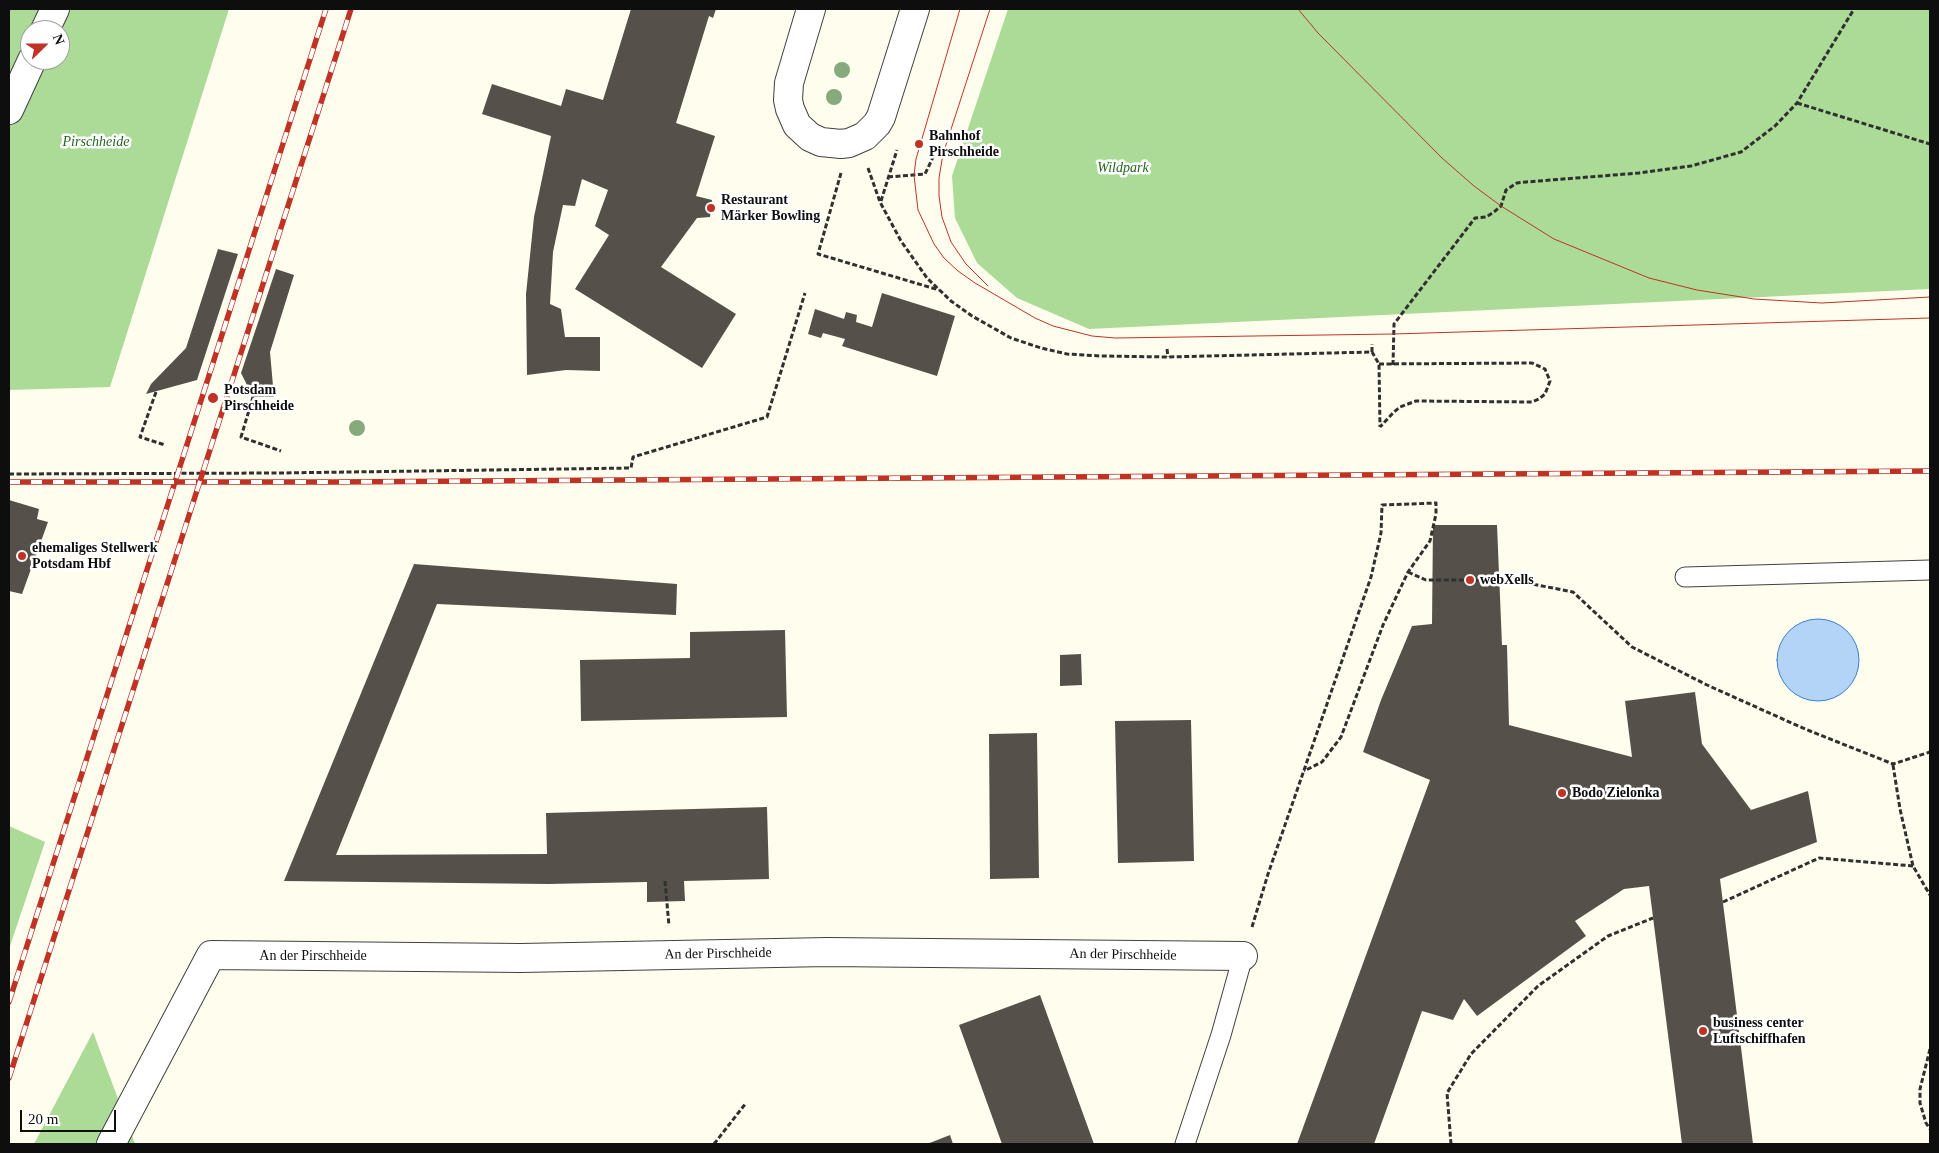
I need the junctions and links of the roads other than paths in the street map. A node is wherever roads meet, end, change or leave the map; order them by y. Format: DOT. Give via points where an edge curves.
graph roads {
  1 [pos="811,9"];
  2 [pos="915,9"];
  3 [pos="27,70"];
  4 [pos="9,110"];
  5 [pos="1930,570"];
  6 [pos="1685,577"];
  7 [pos="1243,956"];
  8 [pos="110,1144"];
  9 [pos="1186,1144"];
  1 -- 2 [label="street" via="789,83 788,100 797,125 810,137 832,144 853,142 871,131 881,117"];
  3 -- 4 [label="street"];
  5 -- 6 [label="lane"];
  7 -- 8 [label="street, An der Pirschheide" via="827,952 521,958 211,956"];
  7 -- 9 [label="lane"];
}
